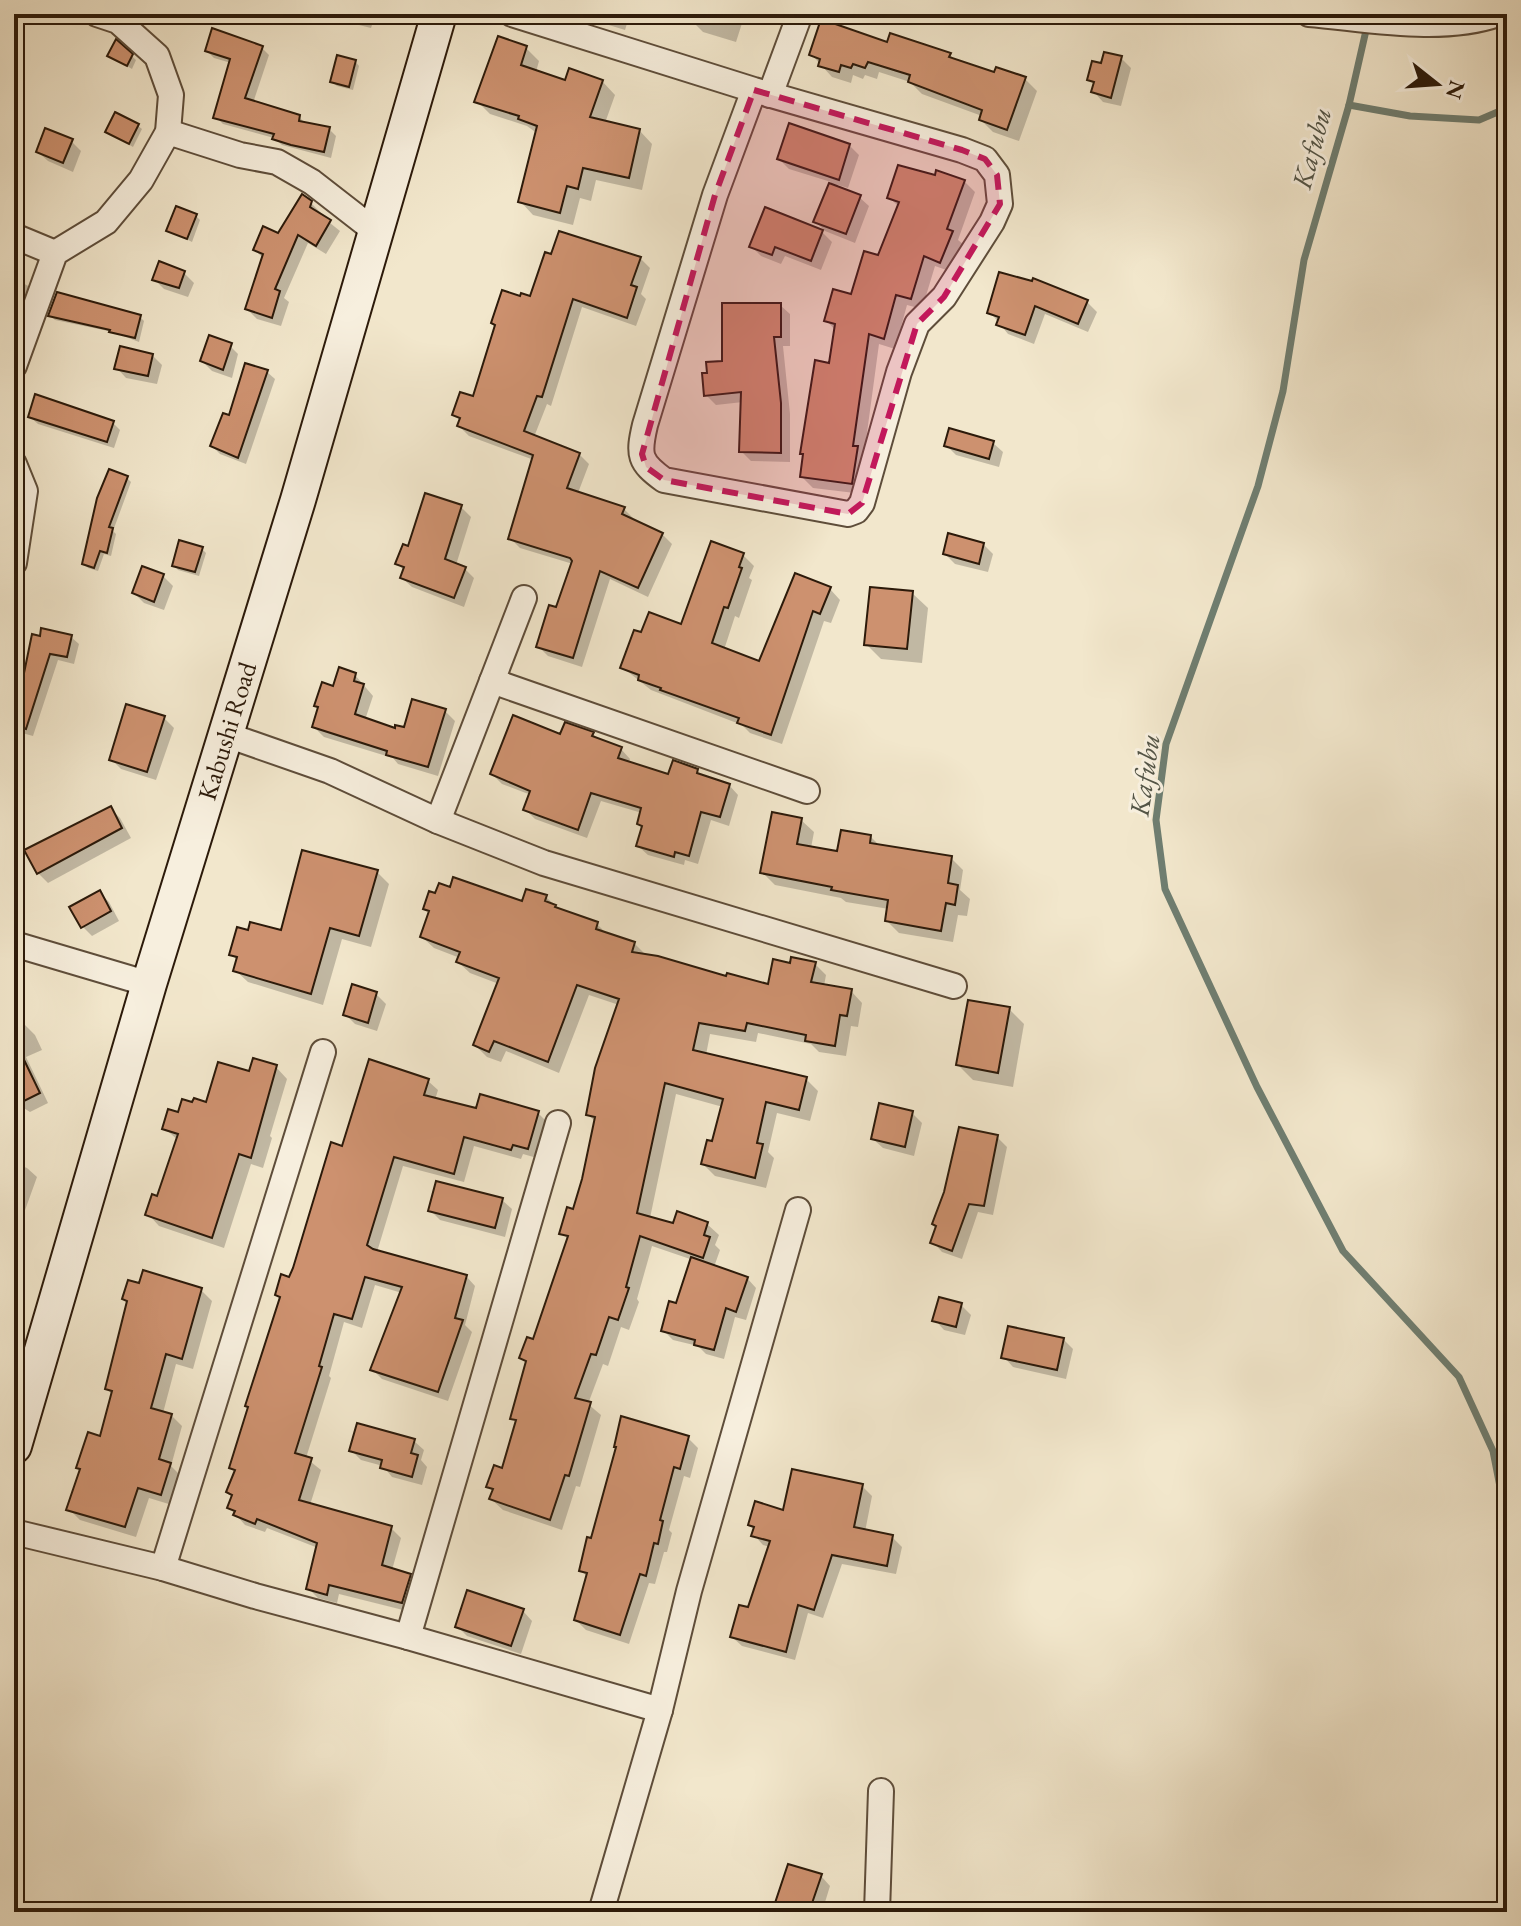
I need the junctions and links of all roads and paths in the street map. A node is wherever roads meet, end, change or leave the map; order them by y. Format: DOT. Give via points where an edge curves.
graph roads {
  1 [pos="97,14"];
  2 [pos="439,14"];
  3 [pos="512,14"];
  4 [pos="800,14"];
  5 [pos="1309,14"];
  6 [pos="1498,14"];
  7 [pos="762,93"];
  8 [pos="168,132"];
  9 [pos="375,231"];
  10 [pos="14,236"];
  11 [pos="55,253"];
  12 [pos="14,366"];
  13 [pos="14,464"];
  14 [pos="14,563"];
  15 [pos="524,598"];
  16 [pos="492,681"];
  17 [pos="227,735"];
  18 [pos="807,791"];
  19 [pos="438,821"];
  20 [pos="14,944"];
  21 [pos="149,984"];
  22 [pos="954,986"];
  23 [pos="323,1052"];
  24 [pos="558,1123"];
  25 [pos="798,1210"];
  26 [pos="14,1446"];
  27 [pos="14,1532"];
  28 [pos="163,1568"];
  29 [pos="408,1637"];
  30 [pos="660,1710"];
  31 [pos="881,1791"];
  32 [pos="601,1912"];
  33 [pos="877,1912"];
  1 -- 8 [label="street" via="118,21 157,56 171,95"];
  2 -- 9 [label="main road, Kabushi Road"];
  3 -- 7 [label="street"];
  4 -- 7 [label="street"];
  5 -- 6 [label="street" via="1444,25"];
  7 -- 7 [label="street" via="962,150 985,159 997,175 1000,204 944,297 917,324 862,503 848,514 664,480 646,467 642,454 645,425 711,211"];
  8 -- 9 [label="street" via="277,162"];
  8 -- 11 [label="street" via="141,180 106,222"];
  9 -- 17 [label="main road, Kabushi Road"];
  10 -- 11 [label="street"];
  11 -- 12 [label="street"];
  13 -- 14 [label="street" via="25,491"];
  15 -- 16 [label="street"];
  16 -- 18 [label="street"];
  16 -- 19 [label="street"];
  17 -- 19 [label="street" via="330,771"];
  17 -- 21 [label="main road, Kabushi Road"];
  19 -- 22 [label="street" via="544,863"];
  20 -- 21 [label="street"];
  21 -- 26 [label="main road, Kabushi Road"];
  23 -- 28 [label="street"];
  24 -- 29 [label="street"];
  25 -- 30 [label="street"];
  27 -- 28 [label="street"];
  28 -- 29 [label="street"];
  29 -- 30 [label="street"];
  30 -- 32 [label="street"];
  31 -- 33 [label="street"];
}
